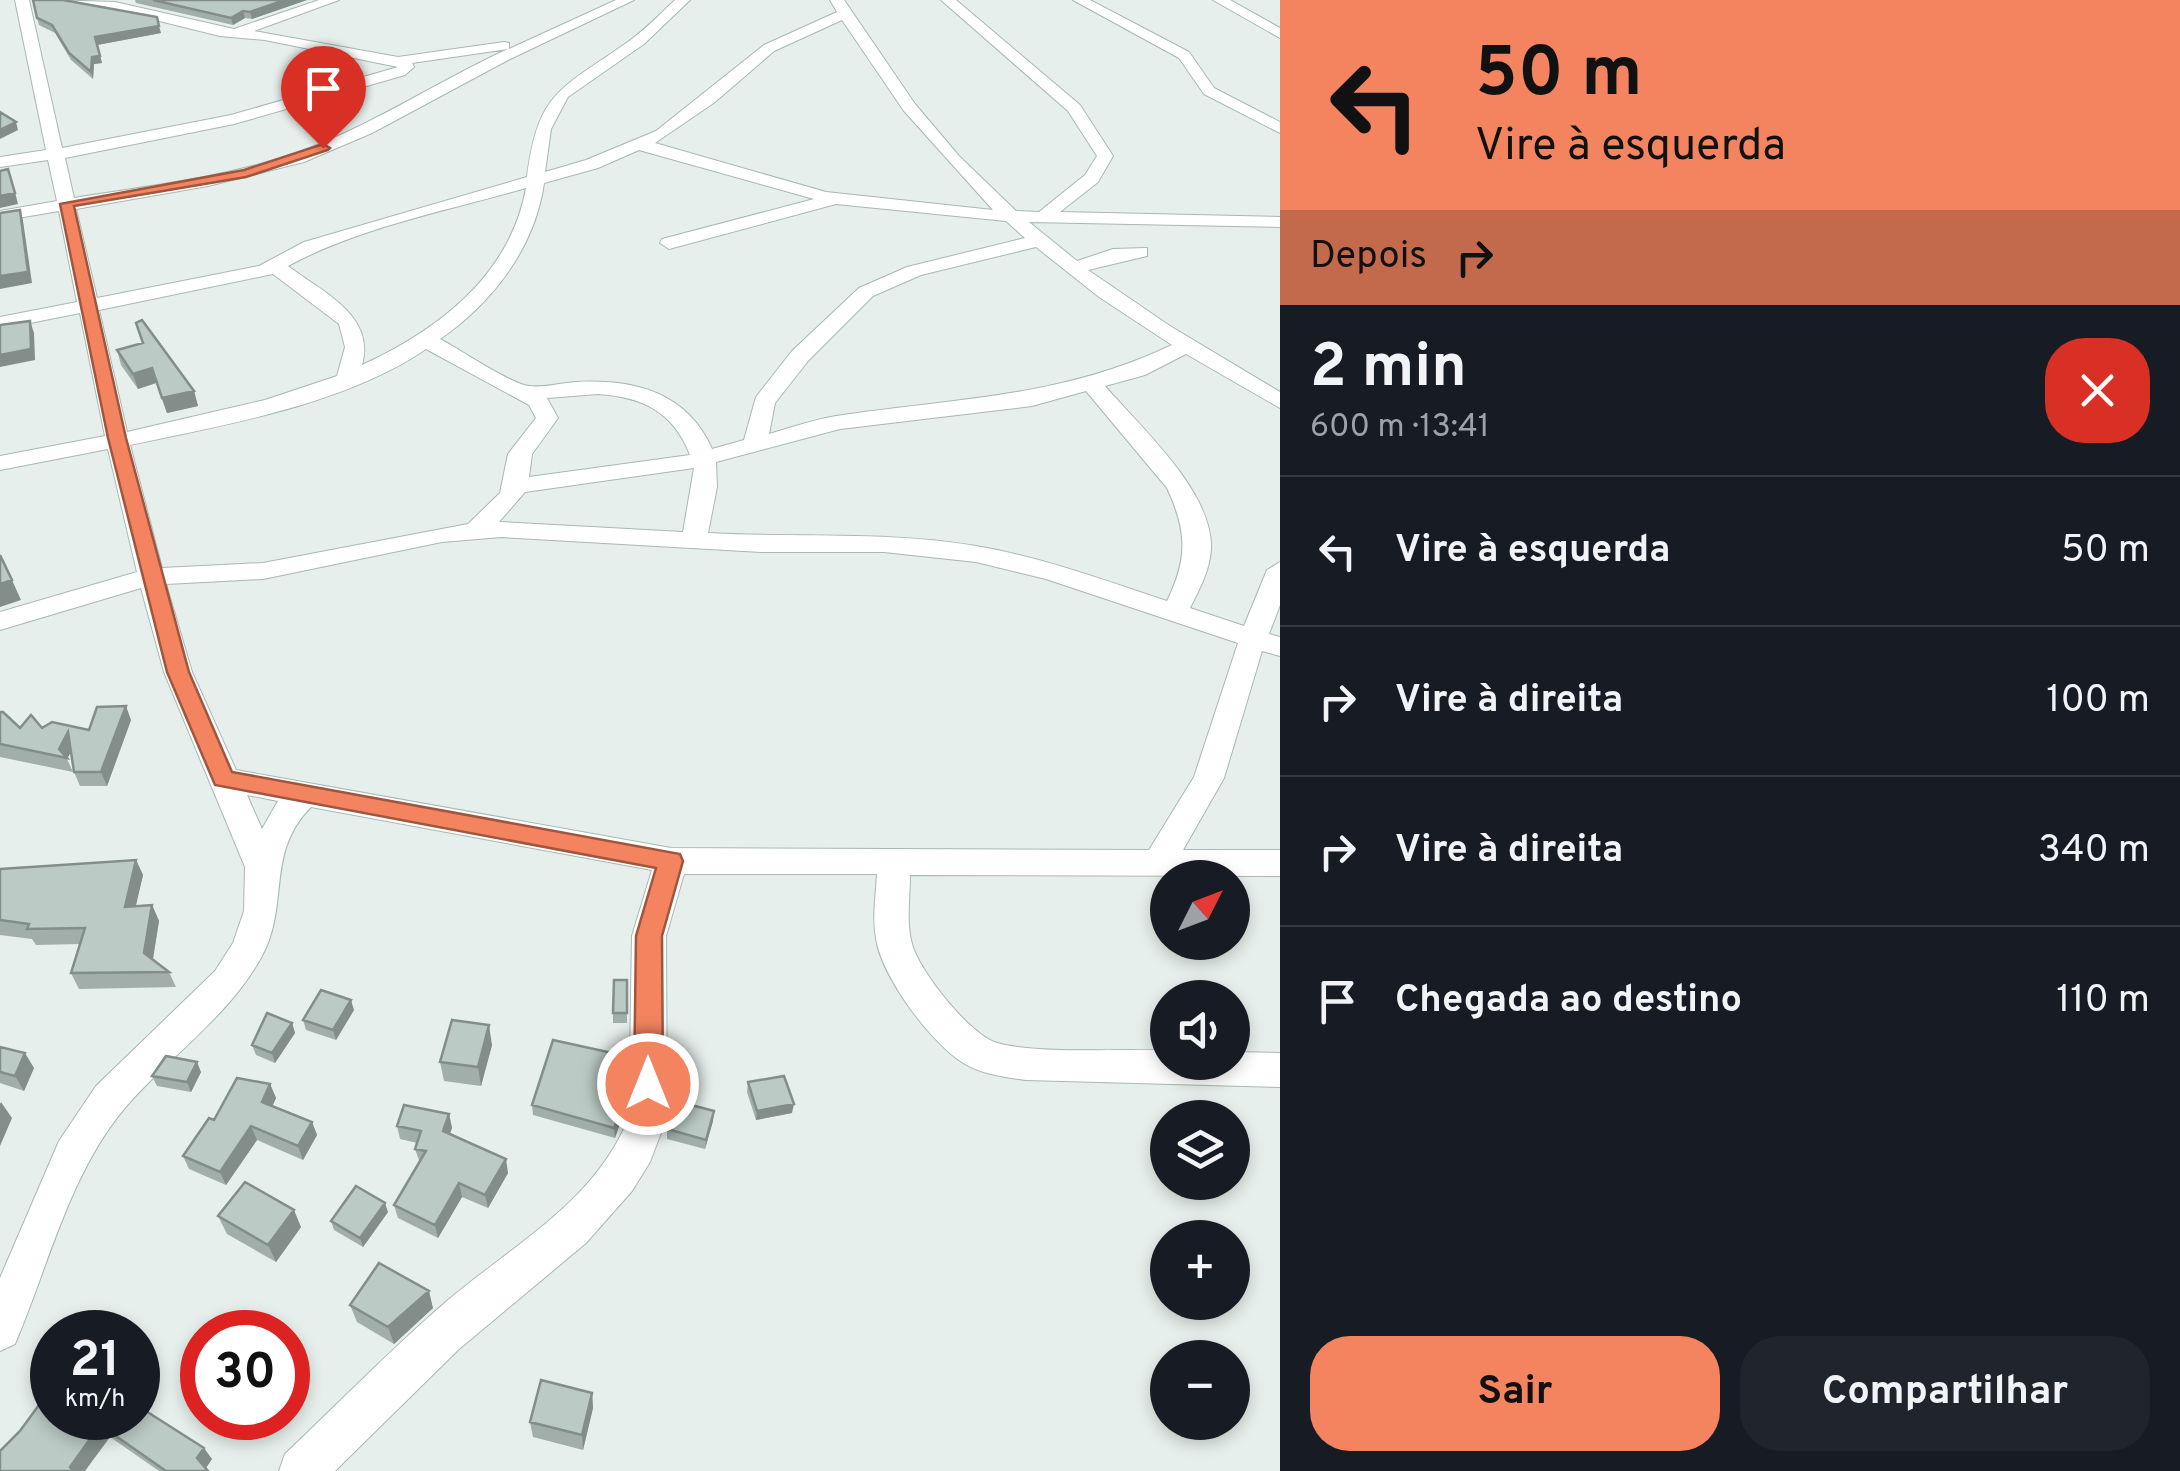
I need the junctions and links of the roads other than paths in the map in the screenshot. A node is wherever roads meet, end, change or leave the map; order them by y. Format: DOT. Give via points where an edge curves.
graph roads {
  1 [pos="22,0"];
  2 [pos="54,0"];
  3 [pos="332,0"];
  4 [pos="627,0"];
  5 [pos="683,0"];
  6 [pos="948,0"];
  7 [pos="1080,0"];
  8 [pos="1220,0"];
  9 [pos="840,7"];
  10 [pos="810,28"];
  11 [pos="232,34"];
  12 [pos="1280,34"];
  13 [pos="863,38"];
  14 [pos="532,42"];
  15 [pos="398,61"];
  16 [pos="1280,128"];
  17 [pos="640,145"];
  18 [pos="56,154"];
  19 [pos="0,158"];
  20 [pos="535,182"];
  21 [pos="834,199"];
  22 [pos="67,204"];
  23 [pos="1008,213"];
  24 [pos="1046,214"];
  25 [pos="0,216"];
  26 [pos="1280,222"];
  27 [pos="1036,241"];
  28 [pos="669,243"];
  29 [pos="1140,252"];
  30 [pos="276,267"];
  31 [pos="1074,268"];
  32 [pos="90,305"];
  33 [pos="0,324"];
  34 [pos="428,341"];
  35 [pos="1184,347"];
  36 [pos="346,381"];
  37 [pos="1092,384"];
  38 [pos="524,392"];
  39 [pos="1280,401"];
  40 [pos="117,438"];
  41 [pos="755,444"];
  42 [pos="704,458"];
  43 [pos="0,463"];
  44 [pos="516,486"];
  45 [pos="477,528"];
  46 [pos="694,541"];
  47 [pos="1280,570"];
  48 [pos="151,577"];
  49 [pos="1174,613"];
  50 [pos="0,621"];
  51 [pos="1267,643"];
  52 [pos="223,778"];
  53 [pos="304,794"];
  54 [pos="1160,860"];
  55 [pos="671,861"];
  56 [pos="894,862"];
  57 [pos="1150,863"];
  58 [pos="1250,863"];
  59 [pos="1280,863"];
  60 [pos="262,867"];
  61 [pos="1280,1070"];
  62 [pos="0,1329"];
  63 [pos="302,1471"];
  1 -- 18 [label="street" via="21,30"];
  2 -- 11 [label="street" via="115,6"];
  3 -- 11 [label="street"];
  4 -- 14 [label="street"];
  5 -- 20 [label="street" via="632,46 565,90 548,118"];
  6 -- 24 [label="street" via="1074,108 1102,146 1105,156 1092,178"];
  7 -- 16 [label="street" via="1184,56 1208,91"];
  8 -- 12 [label="street"];
  9 -- 10 [label="street"];
  9 -- 13 [label="street"];
  10 -- 13 [label="street"];
  10 -- 17 [label="street" via="769,48 684,119"];
  11 -- 15 [label="street"];
  13 -- 23 [label="street" via="931,138"];
  14 -- 15 [label="street"];
  14 -- 22 [label="street" via="366,130 298,158"];
  15 -- 18 [label="street" via="405,70 257,113"];
  17 -- 20 [label="street"];
  17 -- 21 [label="street" via="702,157"];
  18 -- 19 [label="street"];
  18 -- 22 [label="street"];
  20 -- 30 [label="street" via="327,240"];
  20 -- 34 [label="street" via="532,206 500,272"];
  21 -- 23 [label="street"];
  21 -- 28 [label="street"];
  22 -- 25 [label="street"];
  22 -- 32 [label="street"];
  23 -- 24 [label="street"];
  23 -- 27 [label="street"];
  24 -- 26 [label="street"];
  27 -- 31 [label="street"];
  27 -- 41 [label="street" via="914,271 866,292 764,402"];
  29 -- 31 [label="street"];
  30 -- 32 [label="street"];
  30 -- 36 [label="street" via="348,321 356,347"];
  31 -- 35 [label="street"];
  32 -- 33 [label="street"];
  32 -- 40 [label="street"];
  34 -- 36 [label="street"];
  34 -- 38 [label="street"];
  35 -- 37 [label="street"];
  35 -- 39 [label="street"];
  36 -- 40 [label="street"];
  37 -- 41 [label="street" via="1032,399 839,422"];
  37 -- 49 [label="street" via="1188,506 1200,560"];
  38 -- 42 [label="street" via="638,390 684,420"];
  38 -- 44 [label="street" via="547,418 520,454"];
  40 -- 43 [label="street"];
  40 -- 48 [label="street"];
  41 -- 42 [label="street"];
  42 -- 44 [label="street"];
  42 -- 46 [label="street" via="707,478"];
  44 -- 45 [label="street"];
  45 -- 46 [label="street"];
  45 -- 48 [label="street" via="304,565"];
  46 -- 49 [label="street" via="884,544 976,554"];
  47 -- 51 [label="street"];
  48 -- 50 [label="street"];
  48 -- 52 [label="street" via="178,672"];
  49 -- 51 [label="street"];
  51 -- 54 [label="street" via="1239,675 1209,778"];
  52 -- 53 [label="street"];
  52 -- 60 [label="street"];
  53 -- 55 [label="street"];
  53 -- 60 [label="street" via="285,812"];
  55 -- 56 [label="street"];
  55 -- 63 [label="street" via="649,936 648,1116 641,1143 591,1208 463,1316"];
  56 -- 57 [label="street"];
  56 -- 61 [label="street" via="892,942 946,1024 974,1050 1026,1062"];
  58 -- 59 [label="street"];
  60 -- 62 [label="street" via="264,905 254,944 232,979 107,1100 85,1132"];
}
